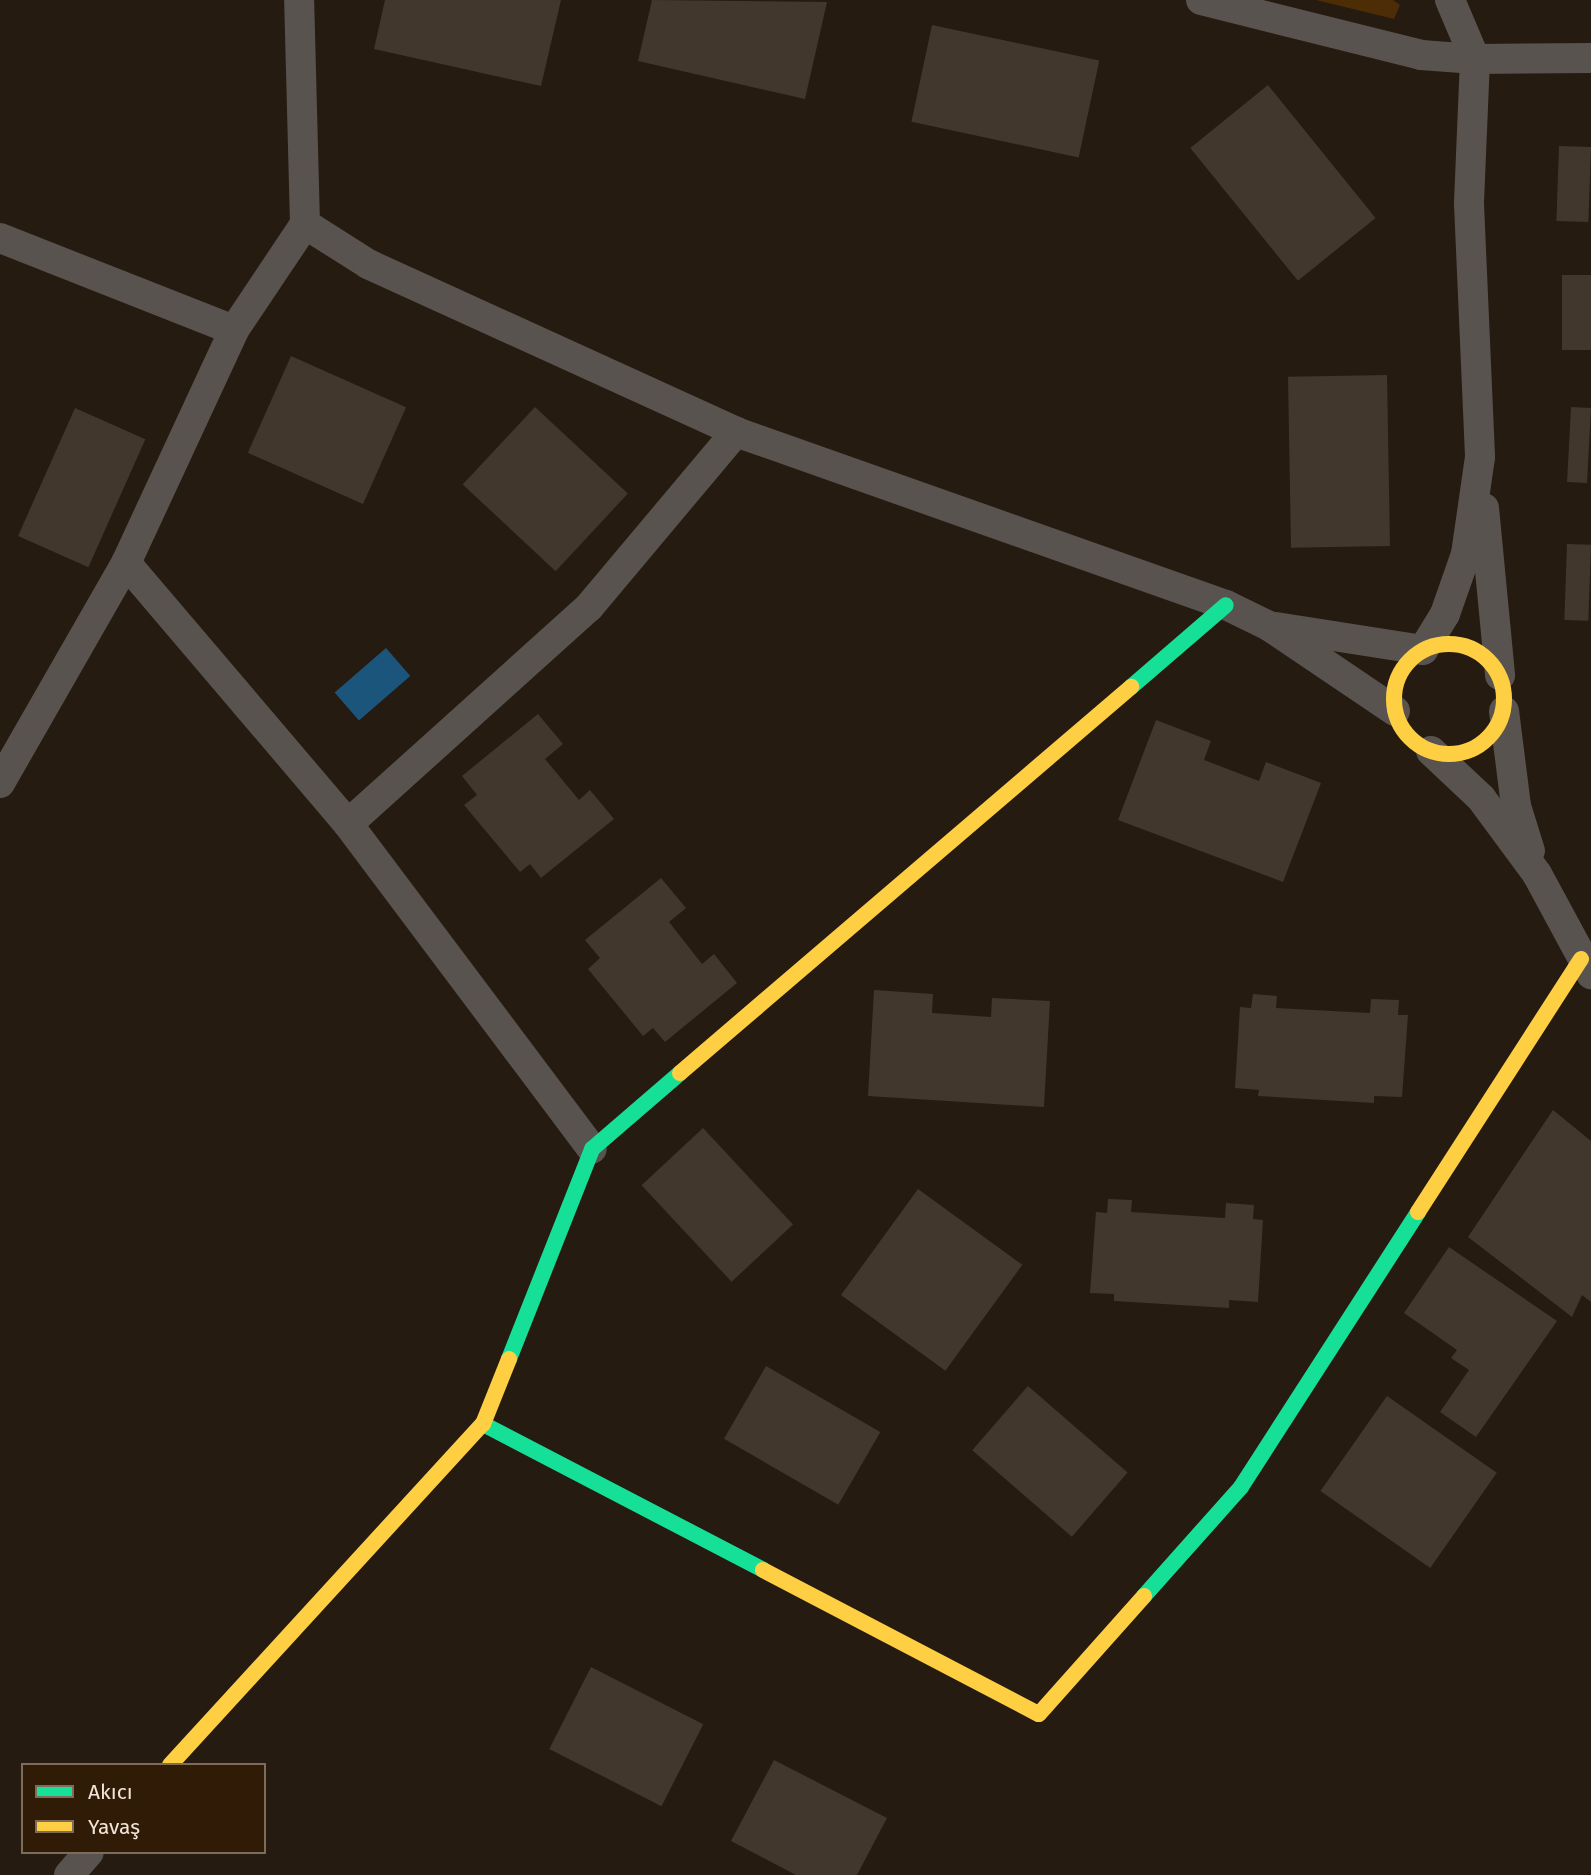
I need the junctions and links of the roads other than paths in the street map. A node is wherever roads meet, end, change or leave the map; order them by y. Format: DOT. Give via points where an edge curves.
graph roads {
  1 [pos="299,0"];
  2 [pos="1201,0"];
  3 [pos="1450,0"];
  4 [pos="1591,58"];
  5 [pos="1475,59"];
  6 [pos="305,224"];
  7 [pos="0,238"];
  8 [pos="233,330"];
  9 [pos="736,432"];
  10 [pos="1480,457"];
  11 [pos="126,563"];
  12 [pos="1226,605"];
  13 [pos="1269,626"];
  14 [pos="1423,650"];
  15 [pos="1500,675"];
  16 [pos="1395,711"];
  17 [pos="1504,711"];
  18 [pos="1431,751"];
  19 [pos="0,783"];
  20 [pos="348,824"];
  21 [pos="1537,874"];
  22 [pos="1586,967"];
  23 [pos="592,1149"];
  24 [pos="483,1424"];
  25 [pos="172,1763"];
  26 [pos="87,1854"];
  27 [pos="69,1875"];
  1 -- 6 [label="street"];
  2 -- 5 [label="street" via="1421,55"];
  3 -- 5 [label="street"];
  4 -- 5 [label="street"];
  5 -- 10 [label="street" via="1469,204"];
  6 -- 8 [label="street"];
  6 -- 9 [label="street" via="369,264"];
  7 -- 8 [label="street"];
  8 -- 11 [label="street"];
  9 -- 12 [label="street"];
  9 -- 20 [label="street" via="589,607"];
  10 -- 14 [label="street" via="1466,554 1445,614"];
  10 -- 15 [label="street"];
  11 -- 19 [label="street"];
  11 -- 20 [label="street"];
  12 -- 13 [label="street"];
  12 -- 23 [label="street"];
  13 -- 14 [label="street"];
  13 -- 16 [label="street"];
  14 -- 15 [label="street" via="1458,644 1475,649"];
  14 -- 16 [label="street" via="1399,676"];
  15 -- 17 [label="street"];
  16 -- 18 [label="street" via="1414,742"];
  17 -- 18 [label="street" via="1497,728 1476,747 1449,754"];
  17 -- 21 [label="street" via="1516,806"];
  18 -- 21 [label="street" via="1481,798"];
  20 -- 23 [label="street"];
  21 -- 22 [label="street"];
  22 -- 24 [label="street" via="1241,1487 1039,1714"];
  23 -- 24 [label="street"];
  24 -- 25 [label="street"];
  26 -- 27 [label="street"];
}
